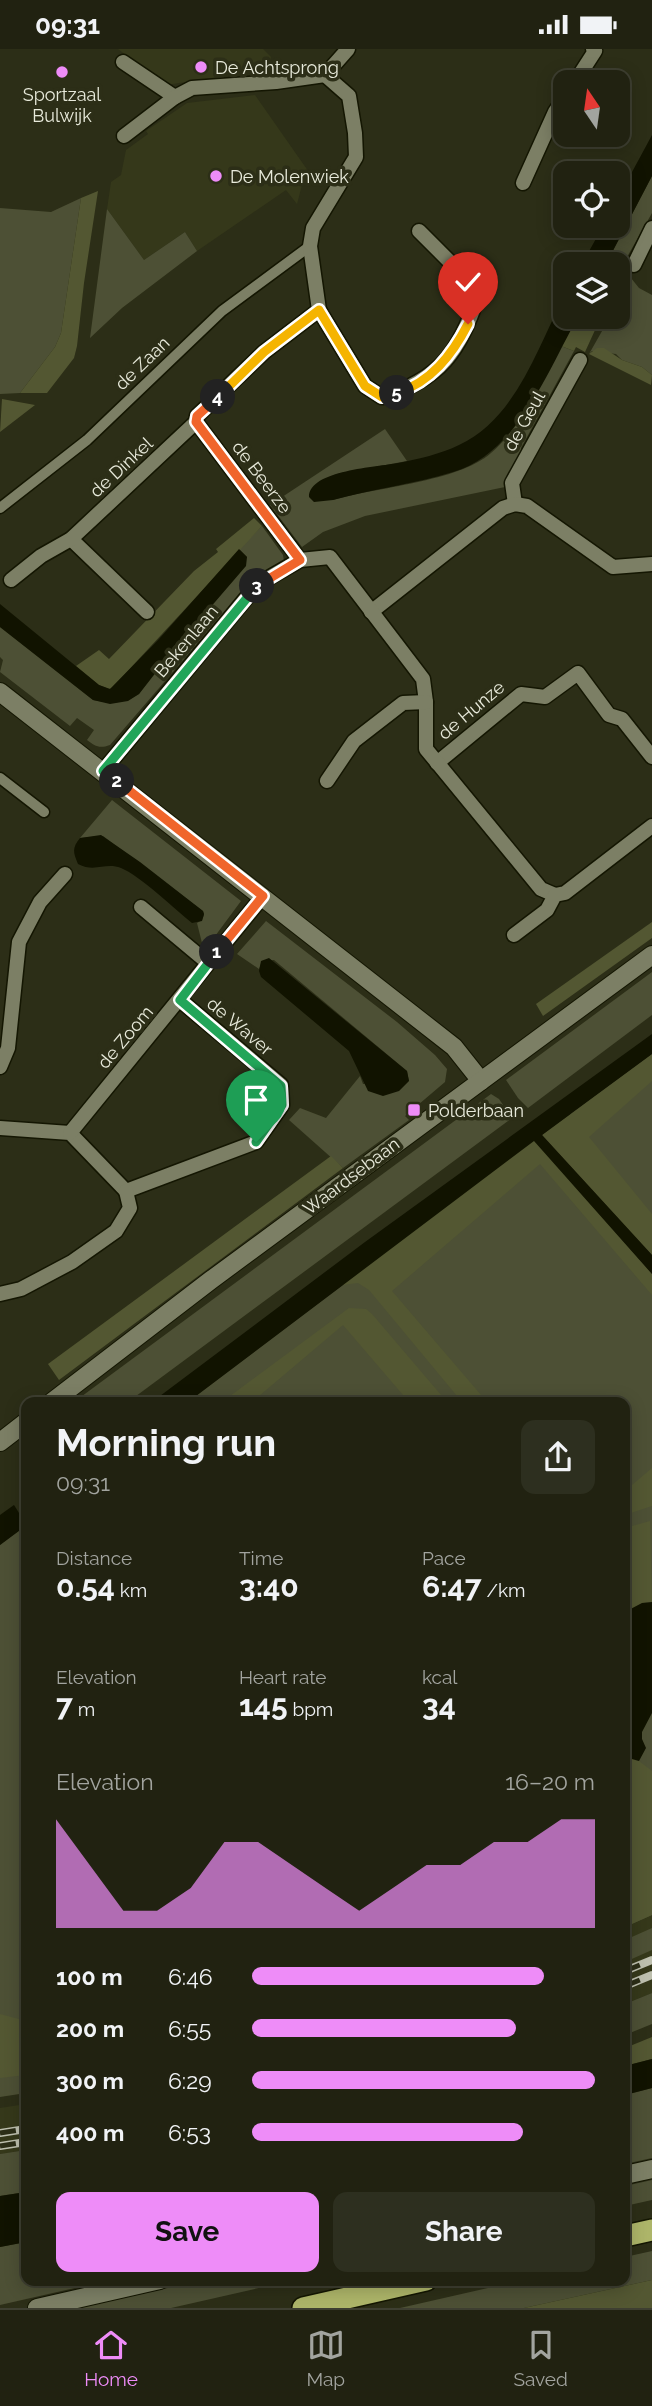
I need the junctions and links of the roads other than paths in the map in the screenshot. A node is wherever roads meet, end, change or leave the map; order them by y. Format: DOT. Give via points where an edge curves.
graph roads {
  1 [pos="348,49"];
  2 [pos="593,49"];
  3 [pos="123,62"];
  4 [pos="583,70"];
  5 [pos="325,75"];
  6 [pos="175,97"];
  7 [pos="553,116"];
  8 [pos="124,136"];
  9 [pos="523,183"];
  10 [pos="652,228"];
  11 [pos="419,231"];
  12 [pos="310,246"];
  13 [pos="634,265"];
  14 [pos="319,310"];
  15 [pos="580,360"];
  16 [pos="196,422"];
  17 [pos="515,504"];
  18 [pos="0,508"];
  19 [pos="71,539"];
  20 [pos="300,560"];
  21 [pos="652,564"];
  22 [pos="11,580"];
  23 [pos="147,612"];
  24 [pos="371,612"];
  25 [pos="0,692"];
  26 [pos="426,702"];
  27 [pos="652,757"];
  28 [pos="437,764"];
  29 [pos="103,771"];
  30 [pos="0,778"];
  31 [pos="327,781"];
  32 [pos="44,812"];
  33 [pos="652,826"];
  34 [pos="65,874"];
  35 [pos="555,895"];
  36 [pos="263,896"];
  37 [pos="141,907"];
  38 [pos="514,935"];
  39 [pos="652,955"];
  40 [pos="208,963"];
  41 [pos="180,1000"];
  42 [pos="0,1067"];
  43 [pos="481,1081"];
  44 [pos="0,1128"];
  45 [pos="70,1133"];
  46 [pos="126,1191"];
  47 [pos="0,1294"];
  48 [pos="59,1397"];
  49 [pos="21,1426"];
  50 [pos="0,1442"];
  51 [pos="652,2169"];
  52 [pos="630,2174"];
  53 [pos="652,2229"];
  54 [pos="630,2235"];
  55 [pos="134,2286"];
  56 [pos="400,2286"];
  57 [pos="37,2308"];
  58 [pos="303,2308"];
  1 -- 5 [label="street"];
  2 -- 4 [label="street"];
  3 -- 6 [label="street"];
  5 -- 6 [label="street" via="192,88"];
  5 -- 12 [label="street" via="349,96 356,157 313,228"];
  6 -- 8 [label="street"];
  7 -- 9 [label="street"];
  10 -- 13 [label="street"];
  11 -- 14 [label="street" via="478,296 454,352 430,376 382,397 365,386"];
  12 -- 14 [label="street"];
  12 -- 18 [label="street, de Zaan" via="222,311 87,440"];
  14 -- 16 [label="street" via="264,352"];
  15 -- 17 [label="street, de Geul" via="512,483"];
  16 -- 19 [label="street, de Dinkel"];
  16 -- 20 [label="street, de Beerze"];
  17 -- 21 [label="street" via="527,506 613,567"];
  17 -- 24 [label="street" via="503,508"];
  19 -- 22 [label="street, de Dinkel"];
  19 -- 23 [label="street"];
  20 -- 24 [label="street" via="330,557"];
  20 -- 29 [label="street, Bekenlaan" via="258,584"];
  24 -- 26 [label="street" via="423,679"];
  25 -- 29 [label="street"];
  26 -- 28 [label="street" via="426,749"];
  26 -- 31 [label="street" via="403,702 364,733"];
  27 -- 28 [label="street, de Hunze" via="622,719 609,715 578,673 545,697 521,694"];
  28 -- 35 [label="street" via="541,889"];
  29 -- 36 [label="street"];
  30 -- 32 [label="street"];
  33 -- 35 [label="street" via="565,893"];
  34 -- 42 [label="street" via="40,902 19,942 8,1048"];
  35 -- 38 [label="street" via="547,910"];
  36 -- 40 [label="street, de Zoom"];
  36 -- 43 [label="street" via="454,1047"];
  37 -- 40 [label="street"];
  39 -- 43 [label="street, Waardsebaan"];
  40 -- 41 [label="street, de Zoom"];
  41 -- 45 [label="street, de Zoom"];
  41 -- 46 [label="street, de Waver" via="281,1086 282,1105 256,1142"];
  43 -- 48 [label="street, Waardsebaan"];
  44 -- 45 [label="street"];
  45 -- 46 [label="street"];
  46 -- 47 [label="street" via="131,1207 116,1231 72,1262 21,1289"];
  49 -- 50 [label="street"];
  51 -- 52 [label="street"];
  53 -- 54 [label="highway"];
  55 -- 57 [label="street"];
  56 -- 58 [label="highway"];
}
